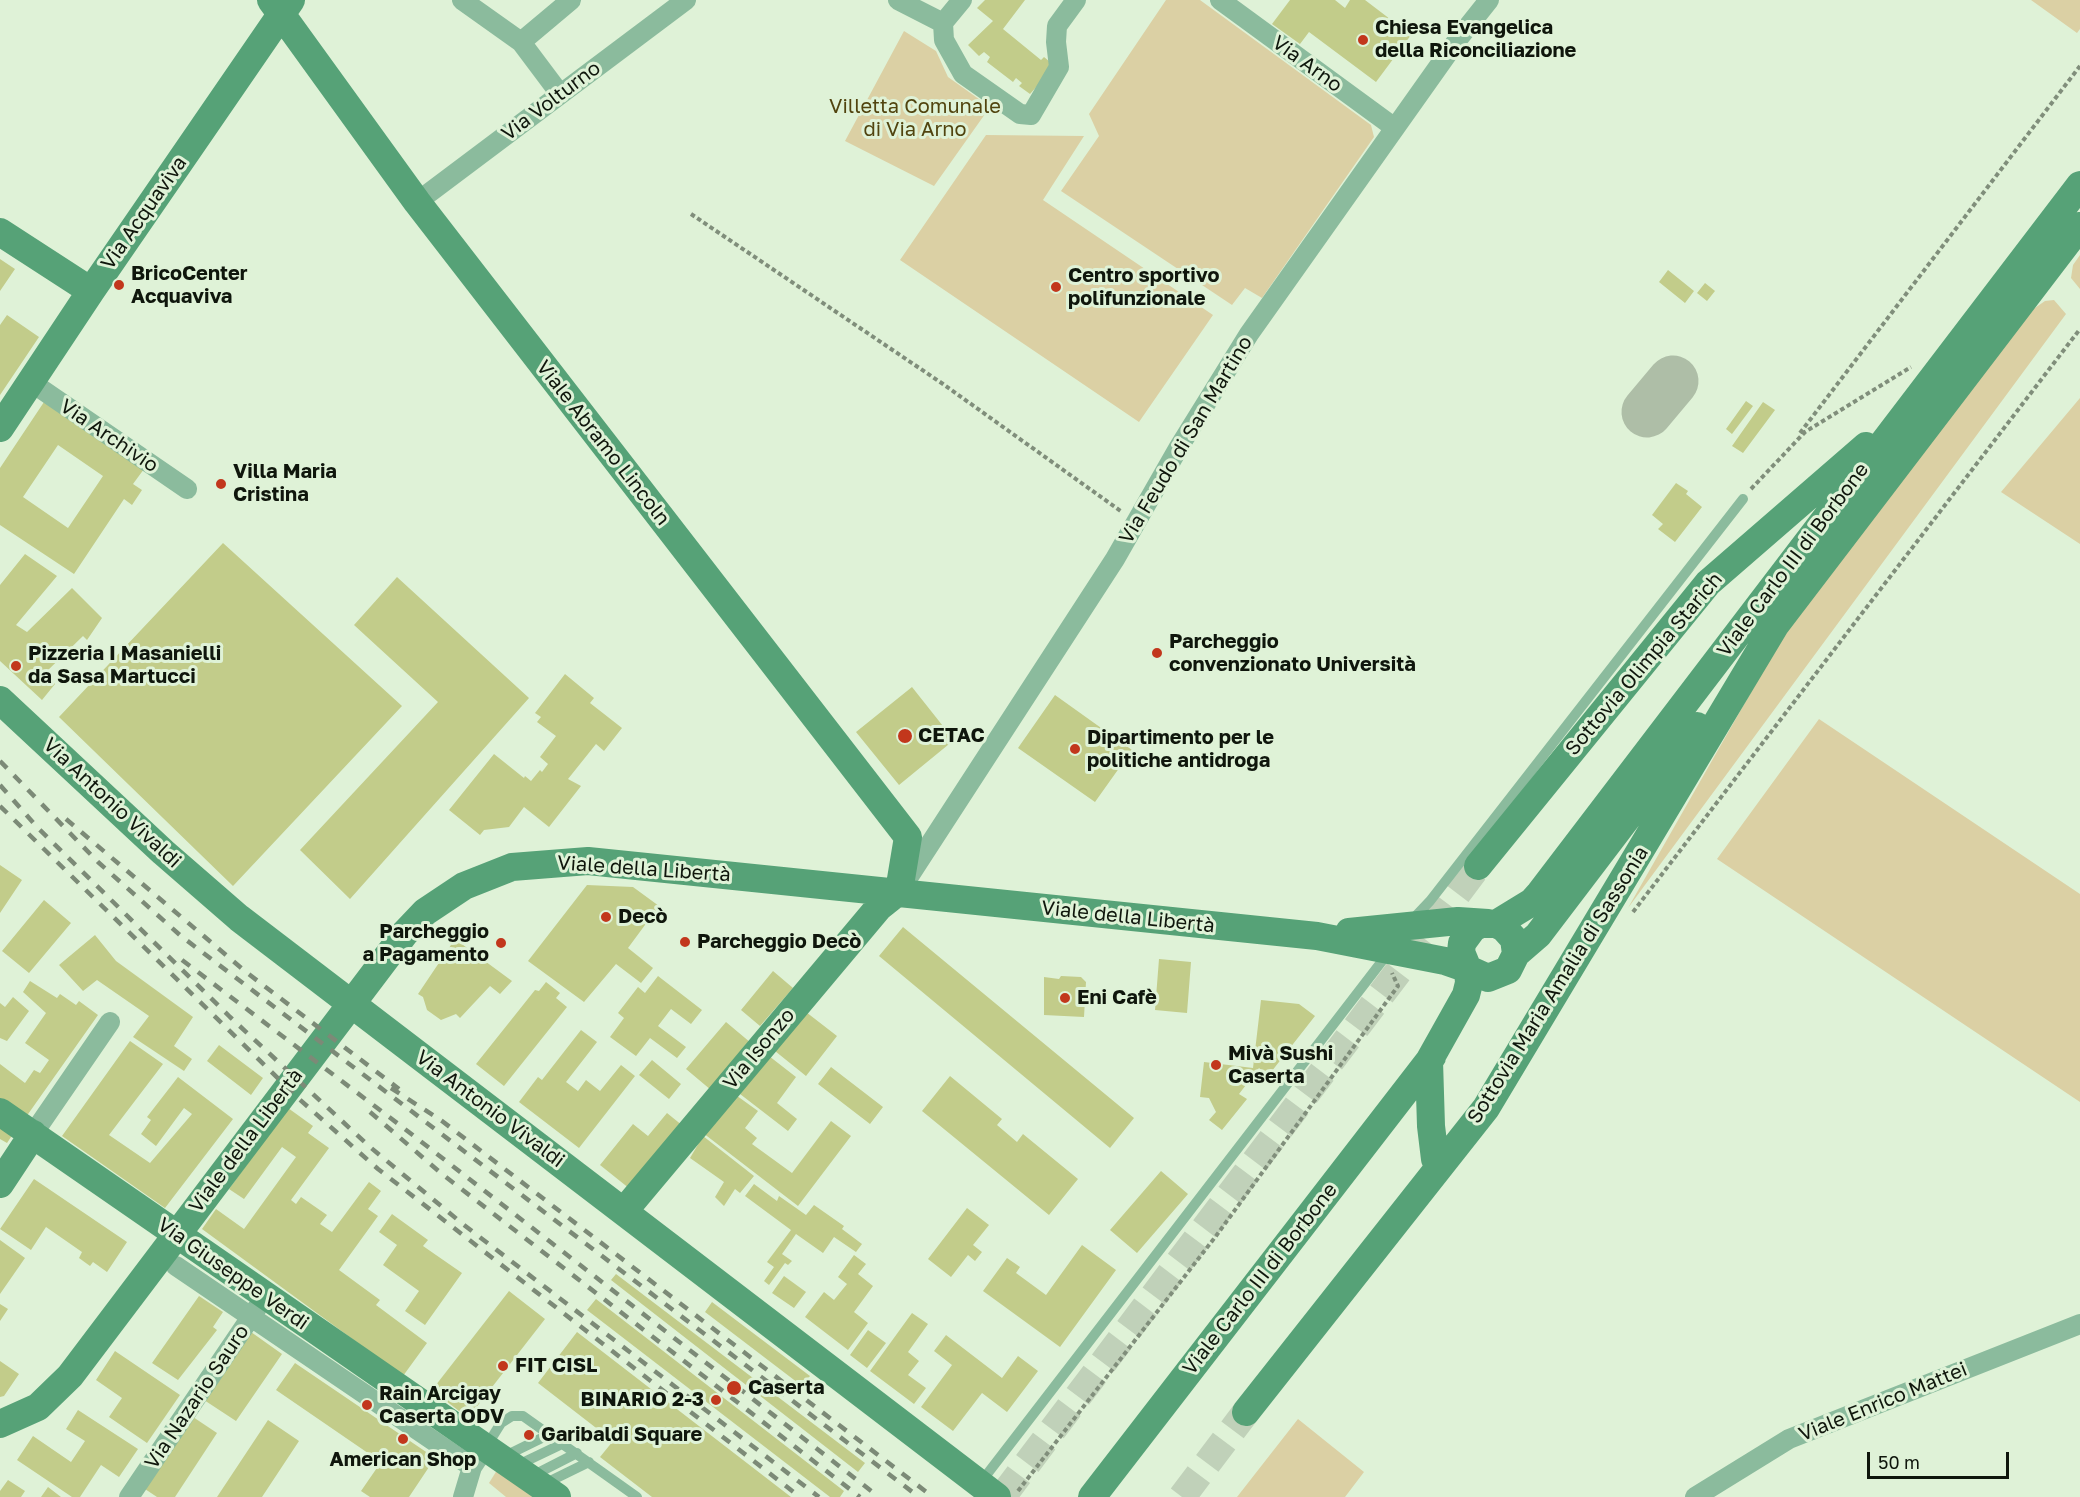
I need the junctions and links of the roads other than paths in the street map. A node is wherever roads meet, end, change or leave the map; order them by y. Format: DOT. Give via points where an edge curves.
graph roads {
  1 [pos="462,0"];
  2 [pos="571,0"];
  3 [pos="686,0"];
  4 [pos="898,0"];
  5 [pos="962,0"];
  6 [pos="1076,0"];
  7 [pos="1220,0"];
  8 [pos="1489,0"];
  9 [pos="281,4"];
  10 [pos="943,23"];
  11 [pos="521,42"];
  12 [pos="560,94"];
  13 [pos="1395,128"];
  14 [pos="2080,185"];
  15 [pos="417,202"];
  16 [pos="2080,225"];
  17 [pos="0,232"];
  18 [pos="91,291"];
  19 [pos="30,382"];
  20 [pos="1908,409"];
  21 [pos="0,428"];
  22 [pos="187,489"];
  23 [pos="1743,499"];
  24 [pos="1776,624"];
  25 [pos="0,699"];
  26 [pos="1478,866"];
  27 [pos="899,891"];
  28 [pos="1493,924"];
  29 [pos="1393,945"];
  30 [pos="1512,962"];
  31 [pos="1468,969"];
  32 [pos="110,1022"];
  33 [pos="1429,1061"];
  34 [pos="0,1112"];
  35 [pos="33,1134"];
  36 [pos="1441,1164"];
  37 [pos="0,1184"];
  38 [pos="624,1211"];
  39 [pos="176,1266"];
  40 [pos="258,1307"];
  41 [pos="2080,1324"];
  42 [pos="1246,1412"];
  43 [pos="0,1424"];
  44 [pos="550,1434"];
  45 [pos="564,1443"];
  46 [pos="577,1453"];
  47 [pos="589,1462"];
  48 [pos="508,1467"];
  49 [pos="989,1490"];
  50 [pos="129,1497"];
  51 [pos="463,1497"];
  52 [pos="637,1497"];
  53 [pos="1092,1497"];
  54 [pos="1695,1497"];
  1 -- 11 [label="street"];
  2 -- 11 [label="street"];
  3 -- 12 [label="street, Via Volturno"];
  4 -- 10 [label="street"];
  5 -- 10 [label="street"];
  6 -- 10 [label="street" via="1057,26 1059,67 1031,115 1020,114 963,74 944,40"];
  7 -- 13 [label="street, Via Arno"];
  8 -- 13 [label="street, Via Feudo di San Martino"];
  9 -- 15 [label="street, Viale Abramo Lincoln"];
  9 -- 18 [label="street, Via Acquaviva"];
  11 -- 12 [label="street"];
  12 -- 15 [label="street, Via Volturno"];
  13 -- 27 [label="street, Via Feudo di San Martino" via="1249,334 1115,559"];
  14 -- 20 [label="street, Viale Carlo III di Borbone"];
  15 -- 27 [label="street, Viale Abramo Lincoln" via="908,837"];
  16 -- 24 [label="street, Viale Carlo III di Borbone"];
  17 -- 18 [label="street"];
  18 -- 19 [label="street, Via Acquaviva"];
  19 -- 21 [label="street, Via Acquaviva"];
  19 -- 22 [label="street, Via Archivio"];
  20 -- 26 [label="street, Sottovia Olimpia Starich" via="1708,583"];
  20 -- 28 [label="street, Viale Carlo III di Borbone" via="1540,893 1532,902"];
  23 -- 29 [label="lane"];
  24 -- 30 [label="street, Viale Carlo III di Borbone" via="1538,935"];
  24 -- 36 [label="street, Sottovia Maria Amalia di Sassonia" via="1486,1108"];
  25 -- 38 [label="street, Via Antonio Vivaldi" via="239,918"];
  27 -- 29 [label="street, Viale della Libertà"];
  27 -- 38 [label="street, Via Isonzo" via="879,906"];
  27 -- 43 [label="street, Viale della Libertà" via="588,861 512,867 488,874 450,894 405,933 70,1376 38,1407"];
  28 -- 29 [label="street" via="1458,921"];
  28 -- 30 [label="street" via="1504,928 1514,939"];
  28 -- 31 [label="street, Viale Carlo III di Borbone" via="1473,928 1462,943 1463,961"];
  29 -- 31 [label="street, Viale della Libertà"];
  29 -- 49 [label="lane"];
  30 -- 31 [label="street" via="1488,978"];
  30 -- 33 [label="street, Viale Carlo III di Borbone" via="1476,1013"];
  31 -- 33 [label="street, Viale Carlo III di Borbone" via="1466,995"];
  32 -- 35 [label="street"];
  33 -- 36 [label="street" via="1431,1126 1435,1159"];
  33 -- 53 [label="street, Viale Carlo III di Borbone"];
  34 -- 35 [label="street, Via Giuseppe Verdi"];
  35 -- 37 [label="street"];
  35 -- 40 [label="street, Via Giuseppe Verdi"];
  36 -- 42 [label="street, Sottovia Maria Amalia di Sassonia"];
  38 -- 49 [label="street, Via Antonio Vivaldi"];
  39 -- 40 [label="street, Via Giuseppe Verdi"];
  40 -- 48 [label="street, Via Giuseppe Verdi"];
  40 -- 50 [label="street, Via Nazario Sauro"];
  41 -- 54 [label="street, Viale Enrico Mattei" via="1789,1439"];
  44 -- 45 [label="lane"];
  44 -- 48 [label="lane"];
  44 -- 48 [label="lane" via="523,1416 512,1416 501,1423"];
  45 -- 46 [label="lane"];
  45 -- 48 [label="lane"];
  46 -- 47 [label="lane"];
  46 -- 48 [label="lane"];
  47 -- 48 [label="lane"];
  47 -- 52 [label="lane"];
  48 -- 51 [label="street"];
}
